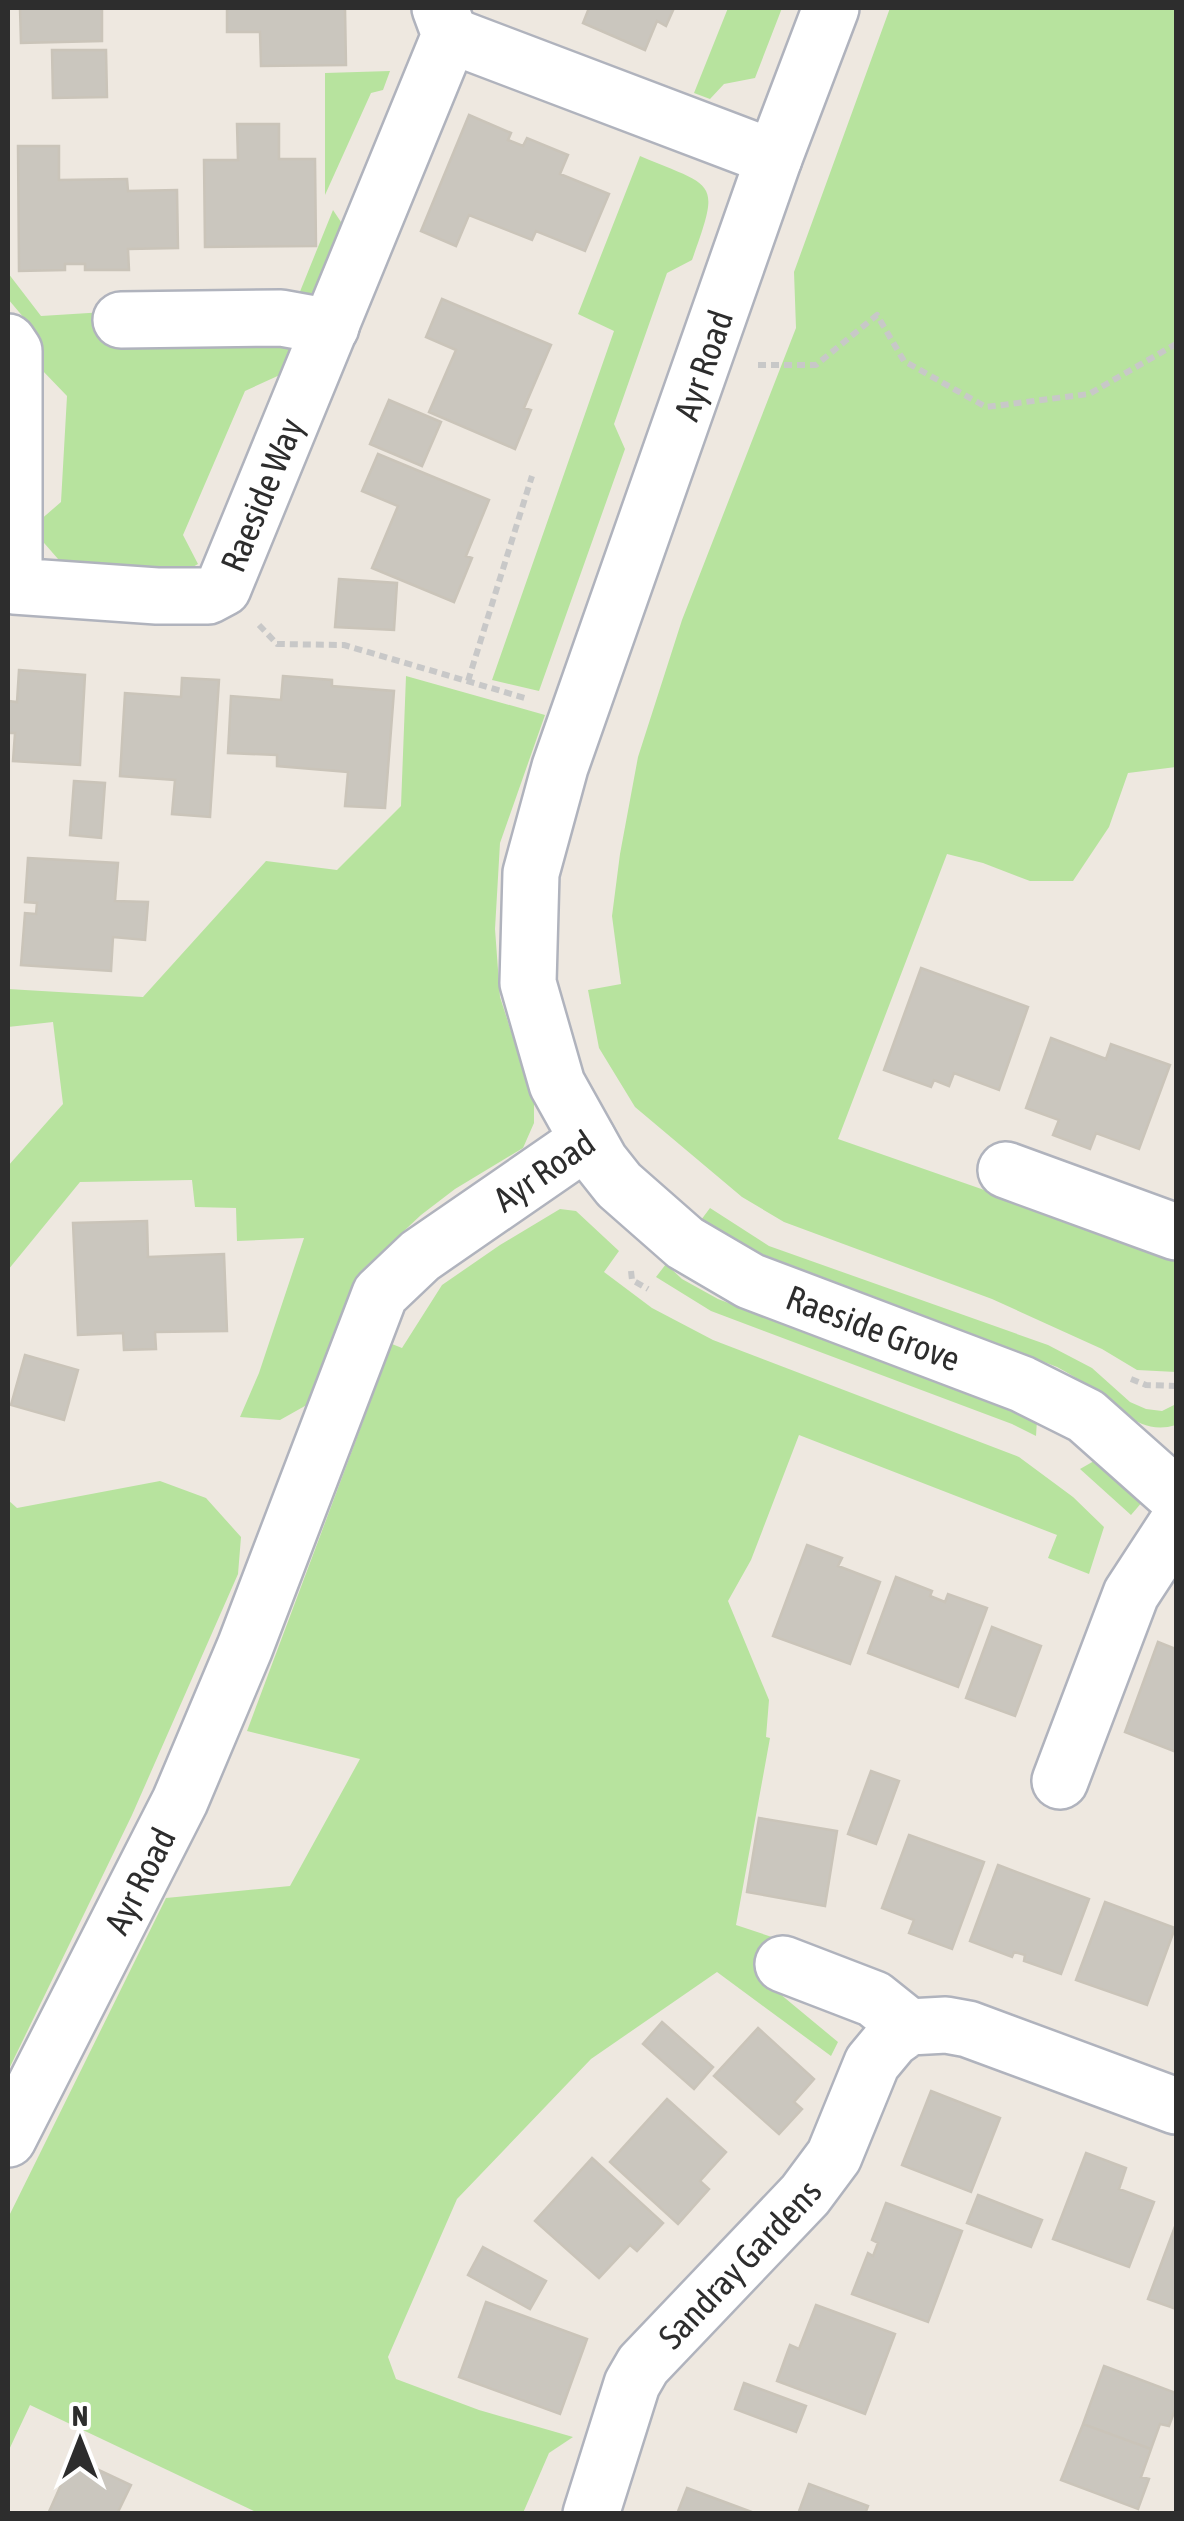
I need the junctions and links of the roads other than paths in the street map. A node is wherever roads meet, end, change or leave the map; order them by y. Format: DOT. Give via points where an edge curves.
graph roads {
  1 [pos="831,8"];
  2 [pos="445,21"];
  3 [pos="774,158"];
  4 [pos="121,320"];
  5 [pos="331,327"];
  6 [pos="8,342"];
  7 [pos="11,589"];
  8 [pos="588,1140"];
  9 [pos="1006,1170"];
  10 [pos="1176,1232"];
  11 [pos="1173,1493"];
  12 [pos="1060,1781"];
  13 [pos="783,1964"];
  14 [pos="908,2027"];
  15 [pos="1176,2106"];
  16 [pos="8,2140"];
  17 [pos="592,2514"];
  1 -- 3 [label="street, Ayr Road"];
  2 -- 3 [label="street, Raeside Way"];
  2 -- 5 [label="street, Raeside Way"];
  3 -- 8 [label="street, Ayr Road" via="560,767 531,873 528,983 558,1084"];
  4 -- 5 [label="street" via="282,318"];
  5 -- 7 [label="street, Raeside Way" via="223,588 208,596"];
  6 -- 7 [label="street, Raeside Way" via="14,351"];
  8 -- 11 [label="street, Raeside Grove" via="619,1184 685,1243 750,1281 1022,1384 1086,1416"];
  8 -- 16 [label="street, Ayr Road" via="420,1256 380,1294 246,1648 180,1801"];
  9 -- 10 [label="street"];
  11 -- 12 [label="street"];
  13 -- 14 [label="street" via="874,1999"];
  14 -- 15 [label="street" via="968,2029"];
  14 -- 17 [label="street, Sandray Gardens" via="872,2063 834,2156 804,2195 643,2365"];
}
